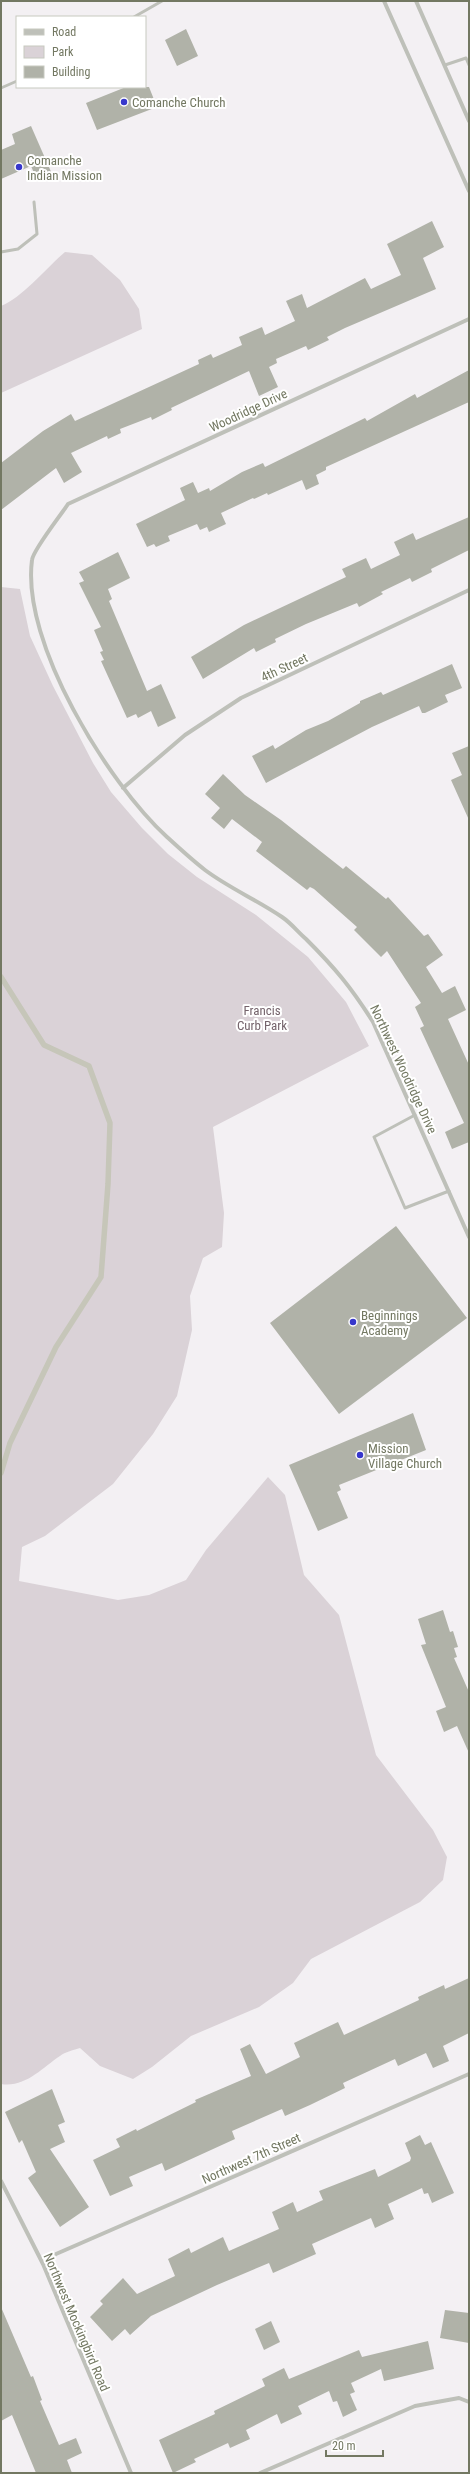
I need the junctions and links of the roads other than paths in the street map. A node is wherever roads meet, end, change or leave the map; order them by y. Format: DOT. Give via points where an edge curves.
graph roads {
  1 [pos="162,1"];
  2 [pos="384,1"];
  3 [pos="416,1"];
  4 [pos="136,16"];
  5 [pos="445,65"];
  6 [pos="469,65"];
  7 [pos="16,81"];
  8 [pos="1,88"];
  9 [pos="469,121"];
  10 [pos="469,191"];
  11 [pos="34,202"];
  12 [pos="1,252"];
  13 [pos="469,319"];
  14 [pos="49,533"];
  15 [pos="469,591"];
  16 [pos="123,788"];
  17 [pos="415,1115"];
  18 [pos="449,1191"];
  19 [pos="469,1237"];
  20 [pos="469,2074"];
  21 [pos="1,2181"];
  22 [pos="43,2264"];
  23 [pos="469,2402"];
  24 [pos="131,2473"];
  25 [pos="260,2473"];
  1 -- 4 [label="lane"];
  2 -- 10 [label="street"];
  3 -- 5 [label="street"];
  5 -- 6 [label="lane" via="466,58"];
  5 -- 9 [label="street"];
  7 -- 8 [label="lane"];
  11 -- 12 [label="lane" via="37,234 18,249"];
  13 -- 14 [label="street, Woodridge Drive" via="68,504"];
  14 -- 16 [label="street, Northwest Woodridge Drive" via="32,558 32,589 41,629 60,686"];
  15 -- 16 [label="street, 4th Street" via="241,698 184,736"];
  16 -- 17 [label="street, Northwest Woodridge Drive" via="166,836 206,870 284,918 336,968 373,1022"];
  17 -- 18 [label="street, Northwest Woodridge Drive"];
  17 -- 18 [label="lane" via="374,1137 405,1208"];
  18 -- 19 [label="street, Northwest Woodridge Drive"];
  20 -- 22 [label="street, Northwest 7th Street" via="56,2254"];
  21 -- 22 [label="street, Northwest Mockingbird Road"];
  22 -- 24 [label="street, Northwest Mockingbird Road"];
  23 -- 25 [label="street" via="459,2398 415,2406"];
}
